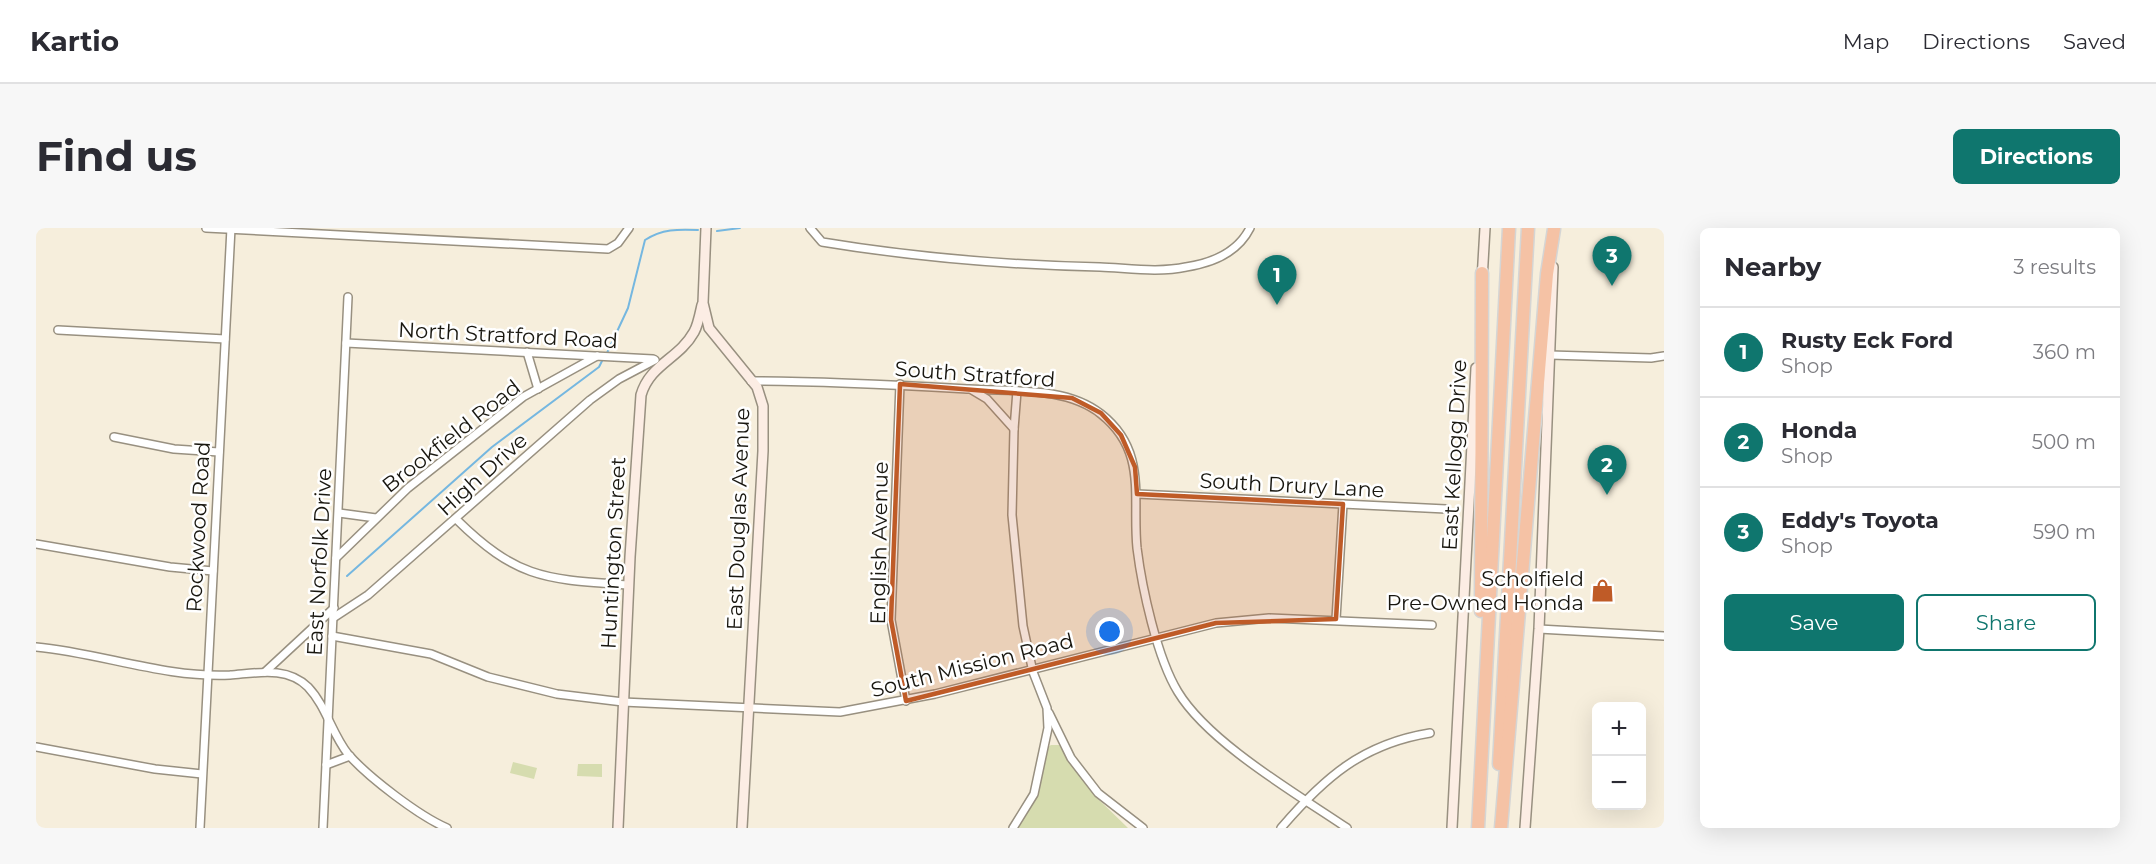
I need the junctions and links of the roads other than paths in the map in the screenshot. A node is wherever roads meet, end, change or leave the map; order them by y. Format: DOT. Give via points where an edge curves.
graph roads {
  1 [pos="206,228"];
  2 [pos="706,228"];
  3 [pos="810,228"];
  4 [pos="1250,228"];
  5 [pos="1485,228"];
  6 [pos="1509,228"];
  7 [pos="1528,228"];
  8 [pos="1554,228"];
  9 [pos="231,229"];
  10 [pos="628,231"];
  11 [pos="1482,273"];
  12 [pos="348,297"];
  13 [pos="703,303"];
  14 [pos="57,330"];
  15 [pos="225,339"];
  16 [pos="346,343"];
  17 [pos="527,352"];
  18 [pos="1550,355"];
  19 [pos="597,356"];
  20 [pos="1664,356"];
  21 [pos="1651,358"];
  22 [pos="656,360"];
  23 [pos="668,360"];
  24 [pos="1664,362"];
  25 [pos="752,381"];
  26 [pos="900,384"];
  27 [pos="538,389"];
  28 [pos="968,389"];
  29 [pos="1017,391"];
  30 [pos="1014,429"];
  31 [pos="114,437"];
  32 [pos="219,452"];
  33 [pos="1137,494"];
  34 [pos="1343,504"];
  35 [pos="1446,509"];
  36 [pos="339,513"];
  37 [pos="376,518"];
  38 [pos="456,519"];
  39 [pos="36,544"];
  40 [pos="336,558"];
  41 [pos="213,571"];
  42 [pos="629,585"];
  43 [pos="334,608"];
  44 [pos="333,618"];
  45 [pos="1336,619"];
  46 [pos="1432,625"];
  47 [pos="1539,629"];
  48 [pos="332,636"];
  49 [pos="1664,636"];
  50 [pos="1157,637"];
  51 [pos="36,647"];
  52 [pos="1033,670"];
  53 [pos="265,672"];
  54 [pos="207,674"];
  55 [pos="906,701"];
  56 [pos="623,702"];
  57 [pos="749,708"];
  58 [pos="1047,708"];
  59 [pos="328,722"];
  60 [pos="1430,733"];
  61 [pos="36,747"];
  62 [pos="350,756"];
  63 [pos="326,765"];
  64 [pos="202,774"];
  65 [pos="1305,800"];
  66 [pos="1480,800"];
  67 [pos="200,828"];
  68 [pos="323,828"];
  69 [pos="447,828"];
  70 [pos="618,828"];
  71 [pos="742,828"];
  72 [pos="1013,828"];
  73 [pos="1143,828"];
  74 [pos="1281,828"];
  75 [pos="1347,828"];
  76 [pos="1452,828"];
  77 [pos="1478,828"];
  78 [pos="1496,828"];
  79 [pos="1501,828"];
  80 [pos="1526,828"];
  1 -- 9 [label="street"];
  2 -- 13 [label="main road, East Douglas Avenue"];
  3 -- 4 [label="street" via="822,242 881,252 1040,266 1177,269 1234,249"];
  5 -- 11 [label="main road, East Kellogg Drive"];
  6 -- 66 [label="highway"];
  7 -- 78 [label="highway"];
  8 -- 18 [label="main road"];
  8 -- 79 [label="highway"];
  9 -- 10 [label="street" via="608,249"];
  9 -- 15 [label="street, Rockwood Road"];
  11 -- 66 [label="highway"];
  11 -- 76 [label="main road, East Kellogg Drive"];
  12 -- 16 [label="street, East Norfolk Drive"];
  13 -- 23 [label="main road, Huntington Street" via="694,332"];
  13 -- 25 [label="main road, East Douglas Avenue" via="710,328"];
  14 -- 15 [label="street"];
  15 -- 32 [label="street, Rockwood Road"];
  16 -- 17 [label="street, North Stratford Road"];
  16 -- 36 [label="street, East Norfolk Drive"];
  17 -- 19 [label="street, North Stratford Road"];
  17 -- 27 [label="street"];
  18 -- 21 [label="street"];
  18 -- 47 [label="main road"];
  19 -- 22 [label="street, North Stratford Road"];
  19 -- 27 [label="street, Brookfield Road"];
  20 -- 21 [label="street"];
  21 -- 24 [label="street"];
  22 -- 23 [label="street, North Stratford Road"];
  22 -- 38 [label="street, High Drive" via="590,399"];
  23 -- 42 [label="main road, Huntington Street" via="649,375 641,395"];
  25 -- 26 [label="street, South Stratford"];
  25 -- 57 [label="main road, East Douglas Avenue" via="763,406 763,452"];
  26 -- 28 [label="street, South Stratford"];
  26 -- 55 [label="street, English Avenue" via="891,620"];
  27 -- 37 [label="street, Brookfield Road" via="408,488"];
  28 -- 29 [label="street, South Stratford"];
  28 -- 30 [label="street" via="987,399"];
  29 -- 30 [label="street"];
  29 -- 33 [label="street, South Stratford" via="1072,398 1101,413 1127,445 1135,467"];
  30 -- 52 [label="street" via="1012,515 1023,626"];
  31 -- 32 [label="street" via="174,449"];
  32 -- 41 [label="street, Rockwood Road"];
  33 -- 34 [label="street, South Drury Lane"];
  33 -- 50 [label="street, South Stratford" via="1137,547"];
  34 -- 35 [label="street, South Drury Lane"];
  34 -- 45 [label="street"];
  36 -- 37 [label="street"];
  36 -- 40 [label="street, East Norfolk Drive"];
  37 -- 40 [label="street, Brookfield Road"];
  38 -- 42 [label="street" via="496,555 529,573 570,581"];
  38 -- 44 [label="street, High Drive" via="368,595"];
  39 -- 41 [label="street"];
  40 -- 43 [label="street, East Norfolk Drive"];
  41 -- 54 [label="street, Rockwood Road"];
  42 -- 56 [label="main road, Huntington Street"];
  43 -- 44 [label="street, East Norfolk Drive"];
  43 -- 53 [label="street"];
  44 -- 48 [label="street, East Norfolk Drive"];
  45 -- 46 [label="street, South Mission Road"];
  45 -- 50 [label="street, South Mission Road" via="1269,618 1216,623"];
  47 -- 49 [label="street"];
  47 -- 80 [label="main road"];
  48 -- 56 [label="street, South Mission Road" via="432,654 488,677 557,694"];
  48 -- 59 [label="street, East Norfolk Drive"];
  50 -- 52 [label="street, South Mission Road"];
  50 -- 65 [label="street, South Stratford" via="1178,692 1209,730"];
  51 -- 54 [label="street" via="159,670"];
  52 -- 55 [label="street, South Mission Road"];
  52 -- 58 [label="street"];
  53 -- 54 [label="street"];
  53 -- 59 [label="street" via="286,673 308,687"];
  54 -- 64 [label="street, Rockwood Road"];
  55 -- 57 [label="street, South Mission Road" via="840,712"];
  56 -- 57 [label="street, South Mission Road"];
  56 -- 70 [label="main road, Huntington Street"];
  57 -- 71 [label="main road, East Douglas Avenue"];
  58 -- 72 [label="street" via="1048,728 1034,794"];
  58 -- 73 [label="street" via="1071,758 1098,793"];
  59 -- 62 [label="street"];
  59 -- 63 [label="street, East Norfolk Drive"];
  60 -- 65 [label="street" via="1401,738 1350,761"];
  61 -- 64 [label="street"];
  62 -- 63 [label="street"];
  62 -- 69 [label="street" via="388,790"];
  63 -- 68 [label="street, East Norfolk Drive"];
  64 -- 67 [label="street, Rockwood Road"];
  65 -- 74 [label="street"];
  65 -- 75 [label="street, South Stratford"];
  66 -- 77 [label="highway"];
}
